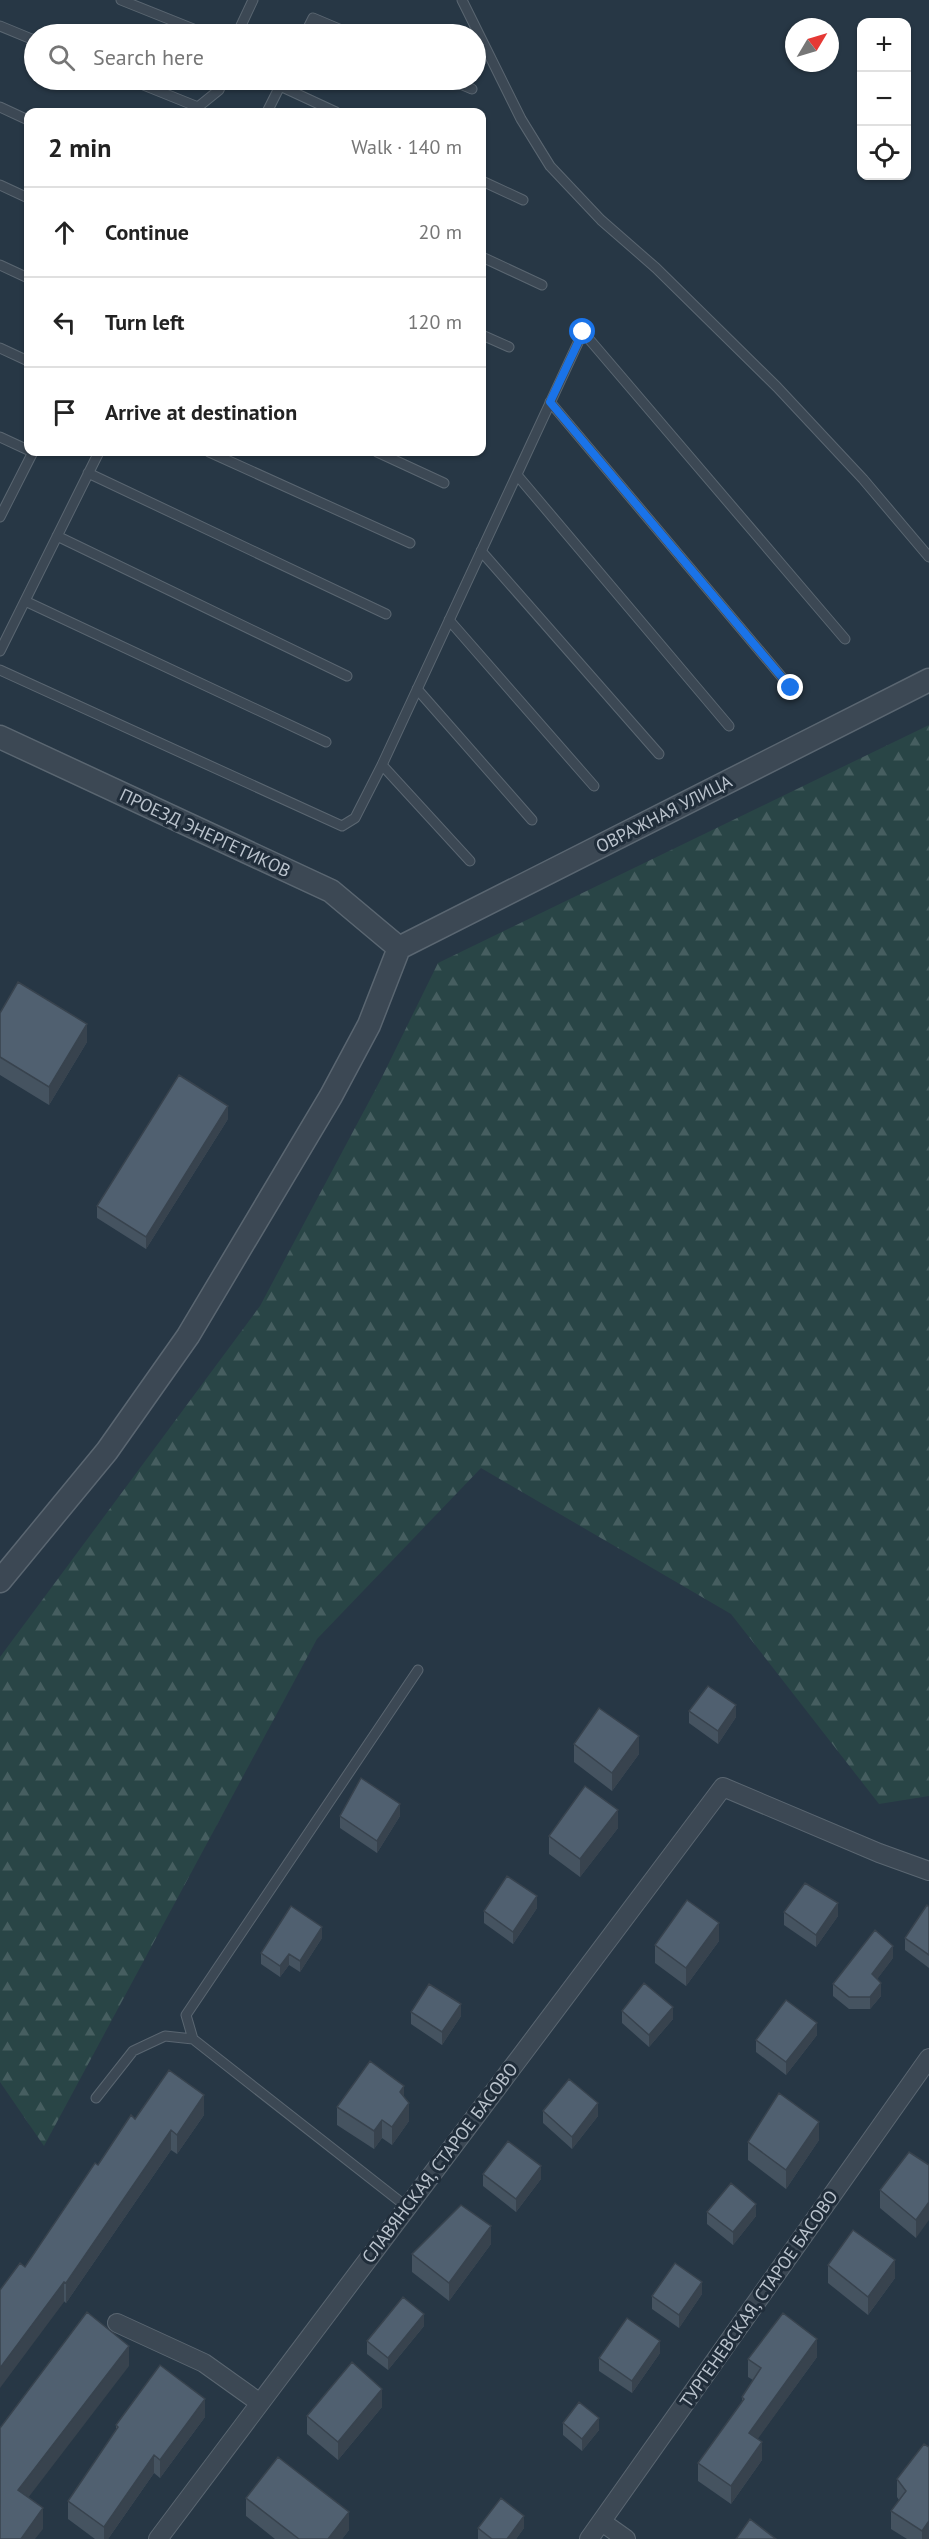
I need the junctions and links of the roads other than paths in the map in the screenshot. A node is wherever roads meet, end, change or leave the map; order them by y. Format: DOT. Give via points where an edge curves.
graph roads {
  1 [pos="121,0"];
  2 [pos="253,0"];
  3 [pos="462,0"];
  4 [pos="145,4"];
  5 [pos="186,24"];
  6 [pos="242,24"];
  7 [pos="310,24"];
  8 [pos="327,24"];
  9 [pos="474,24"];
  10 [pos="0,26"];
  11 [pos="24,36"];
  12 [pos="486,48"];
  13 [pos="155,90"];
  14 [pos="219,90"];
  15 [pos="278,90"];
  16 [pos="294,90"];
  17 [pos="0,107"];
  18 [pos="269,108"];
  19 [pos="328,108"];
  20 [pos="24,118"];
  21 [pos="486,183"];
  22 [pos="0,185"];
  23 [pos="24,196"];
  24 [pos="523,200"];
  25 [pos="486,259"];
  26 [pos="0,265"];
  27 [pos="24,276"];
  28 [pos="542,285"];
  29 [pos="486,337"];
  30 [pos="509,347"];
  31 [pos="0,348"];
  32 [pos="24,359"];
  33 [pos="550,402"];
  34 [pos="0,437"];
  35 [pos="24,448"];
  36 [pos="31,456"];
  37 [pos="97,456"];
  38 [pos="218,456"];
  39 [pos="386,456"];
  40 [pos="88,473"];
  41 [pos="517,475"];
  42 [pos="444,483"];
  43 [pos="0,517"];
  44 [pos="57,536"];
  45 [pos="410,543"];
  46 [pos="481,551"];
  47 [pos="929,556"];
  48 [pos="25,601"];
  49 [pos="386,614"];
  50 [pos="449,620"];
  51 [pos="845,639"];
  52 [pos="0,651"];
  53 [pos="0,670"];
  54 [pos="348,676"];
  55 [pos="929,680"];
  56 [pos="791,688"];
  57 [pos="417,689"];
  58 [pos="729,726"];
  59 [pos="0,737"];
  60 [pos="326,742"];
  61 [pos="659,754"];
  62 [pos="382,765"];
  63 [pos="594,786"];
  64 [pos="532,820"];
  65 [pos="470,861"];
  66 [pos="399,948"];
  67 [pos="7,1568"];
  68 [pos="417,1671"];
  69 [pos="929,1871"];
  70 [pos="193,2039"];
  71 [pos="929,2058"];
  72 [pos="96,2098"];
  73 [pos="407,2206"];
  74 [pos="117,2323"];
  75 [pos="260,2403"];
  76 [pos="602,2522"];
  77 [pos="158,2539"];
  78 [pos="589,2539"];
  79 [pos="626,2539"];
  1 -- 4 [label="lane"];
  2 -- 6 [label="lane"];
  3 -- 9 [label="lane"];
  4 -- 5 [label="lane"];
  7 -- 8 [label="lane" via="313,18"];
  10 -- 11 [label="lane"];
  12 -- 47 [label="lane" via="521,119 550,166 601,220 656,268 777,387"];
  13 -- 14 [label="lane" via="198,107"];
  15 -- 18 [label="lane"];
  16 -- 19 [label="lane"];
  17 -- 20 [label="lane"];
  21 -- 24 [label="lane"];
  22 -- 23 [label="lane"];
  25 -- 28 [label="lane"];
  26 -- 27 [label="lane"];
  29 -- 30 [label="lane"];
  31 -- 32 [label="lane"];
  33 -- 41 [label="lane"];
  33 -- 51 [label="lane" via="583,332"];
  33 -- 56 [label="lane"];
  34 -- 35 [label="lane"];
  36 -- 43 [label="lane"];
  37 -- 40 [label="lane"];
  38 -- 45 [label="lane"];
  39 -- 42 [label="lane"];
  40 -- 44 [label="lane"];
  40 -- 49 [label="lane"];
  41 -- 46 [label="lane"];
  41 -- 58 [label="lane"];
  44 -- 48 [label="lane"];
  44 -- 54 [label="lane"];
  46 -- 50 [label="lane"];
  46 -- 61 [label="lane"];
  48 -- 52 [label="lane"];
  48 -- 60 [label="lane"];
  50 -- 57 [label="lane"];
  50 -- 63 [label="lane"];
  53 -- 62 [label="lane" via="342,826 355,818"];
  55 -- 66 [label="street, ОВРАЖНАЯ УЛИЦА"];
  57 -- 62 [label="lane"];
  57 -- 64 [label="lane"];
  59 -- 66 [label="street, ПРОЕЗД ЭНЕРГЕТИКОВ" via="331,891"];
  62 -- 65 [label="lane"];
  66 -- 67 [label="street" via="369,1025 331,1096 188,1336 107,1451"];
  68 -- 70 [label="lane" via="186,2015"];
  69 -- 73 [label="street, СЛАВЯНСКАЯ, СТАРОЕ БАСОВО" via="723,1787"];
  70 -- 72 [label="lane" via="165,2036 133,2051"];
  70 -- 73 [label="lane"];
  71 -- 76 [label="street, ТУРГЕНЕВСКАЯ, СТАРОЕ БАСОВО"];
  73 -- 75 [label="street, СЛАВЯНСКАЯ, СТАРОЕ БАСОВО"];
  74 -- 75 [label="street" via="204,2363"];
  75 -- 77 [label="street, СЛАВЯНСКАЯ, СТАРОЕ БАСОВО"];
  76 -- 78 [label="street, ТУРГЕНЕВСКАЯ, СТАРОЕ БАСОВО"];
  76 -- 79 [label="street"];
}
